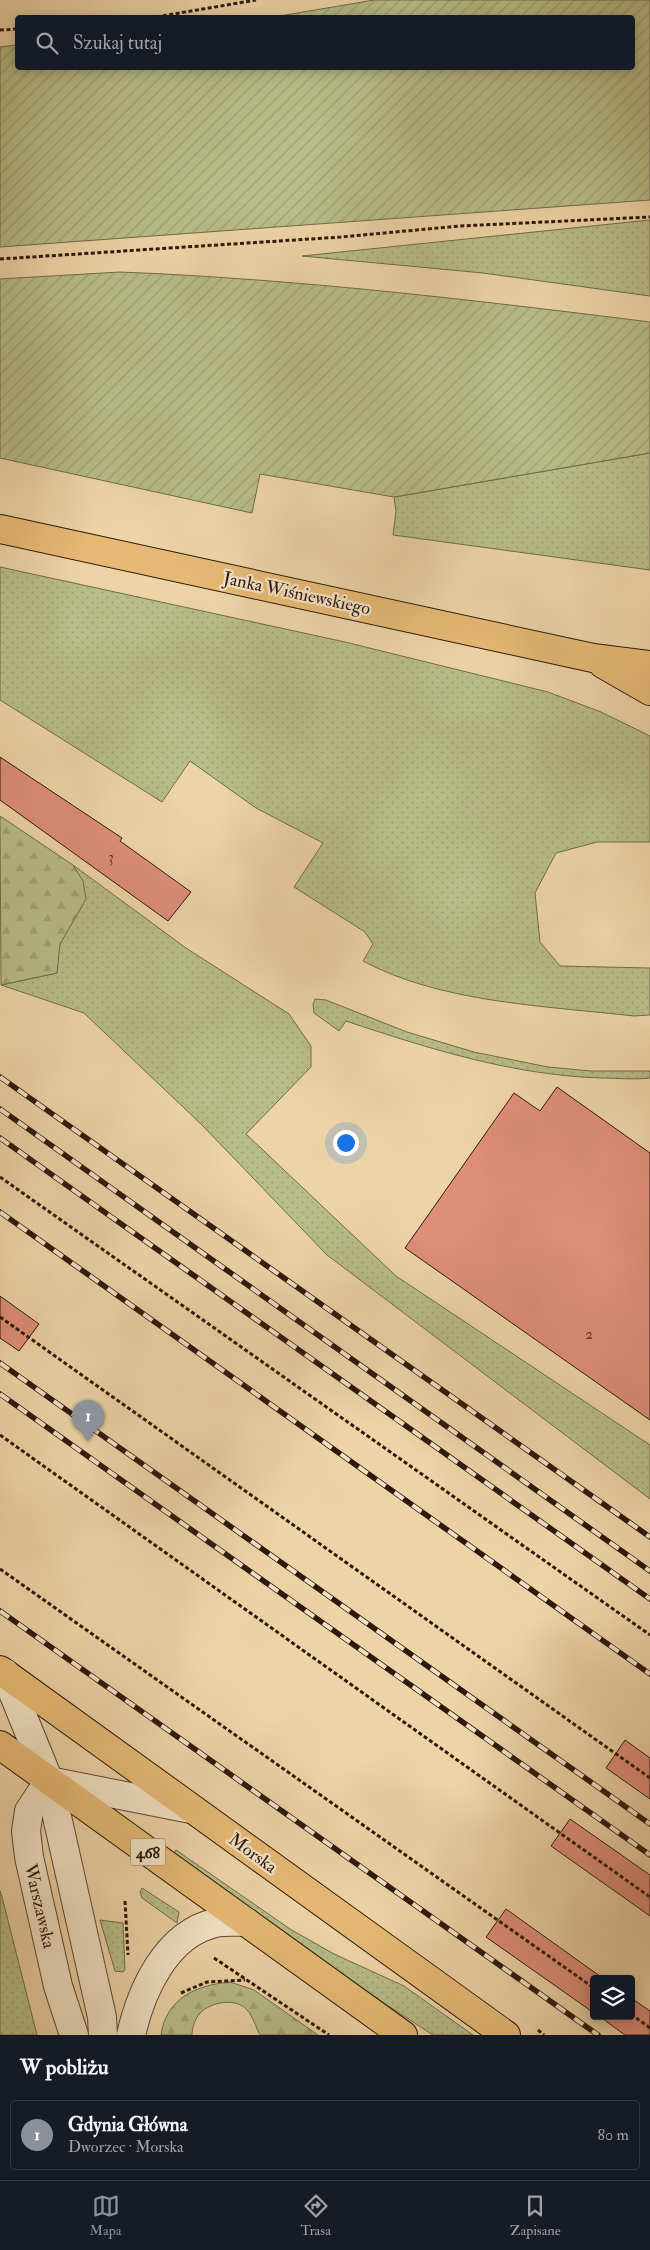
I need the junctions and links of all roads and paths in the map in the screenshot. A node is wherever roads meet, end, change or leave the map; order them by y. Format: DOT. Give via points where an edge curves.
graph roads {
  1 [pos="256,0"];
  2 [pos="168,15"];
  3 [pos="15,29"];
  4 [pos="0,30"];
  5 [pos="650,217"];
  6 [pos="0,259"];
  7 [pos="0,529"];
  8 [pos="593,658"];
  9 [pos="650,665"];
  10 [pos="650,692"];
  11 [pos="0,1177"];
  12 [pos="0,1317"];
  13 [pos="0,1435"];
  14 [pos="0,1569"];
  15 [pos="650,1635"];
  16 [pos="2,1672"];
  17 [pos="0,1745"];
  18 [pos="650,1778"];
  19 [pos="49,1781"];
  20 [pos="191,1809"];
  21 [pos="650,1897"];
  22 [pos="246,1922"];
  23 [pos="214,1958"];
  24 [pos="246,1980"];
  25 [pos="590,1985"];
  26 [pos="179,1995"];
  27 [pos="635,2017"];
  28 [pos="650,2028"];
  29 [pos="74,2035"];
  30 [pos="104,2035"];
  31 [pos="131,2035"];
  32 [pos="329,2035"];
  33 [pos="403,2035"];
  34 [pos="506,2035"];
  1 -- 2 [label="path"];
  3 -- 4 [label="path"];
  5 -- 6 [label="path" via="460,226"];
  7 -- 8 [label="main road, Janka Wiśniewskiego"];
  8 -- 9 [label="main road, Janka Wiśniewskiego"];
  8 -- 10 [label="main road, Janka Wiśniewskiego"];
  11 -- 15 [label="path"];
  12 -- 18 [label="path"];
  13 -- 21 [label="path"];
  14 -- 25 [label="path"];
  16 -- 19 [label="street, Warszawska"];
  16 -- 20 [label="main road, Morska"];
  17 -- 19 [label="main road, 468"];
  19 -- 20 [label="street"];
  19 -- 22 [label="main road, 468"];
  19 -- 29 [label="street, Warszawska" via="29,1811 26,1831 58,1986"];
  19 -- 30 [label="street, Warszawska"];
  20 -- 34 [label="main road, Morska"];
  22 -- 31 [label="street" via="215,1923 182,1938 163,1959 144,1992"];
  22 -- 33 [label="main road, 468"];
  23 -- 24 [label="path"];
  24 -- 26 [label="path" via="207,1982"];
  24 -- 32 [label="path"];
  27 -- 28 [label="path"];
}
